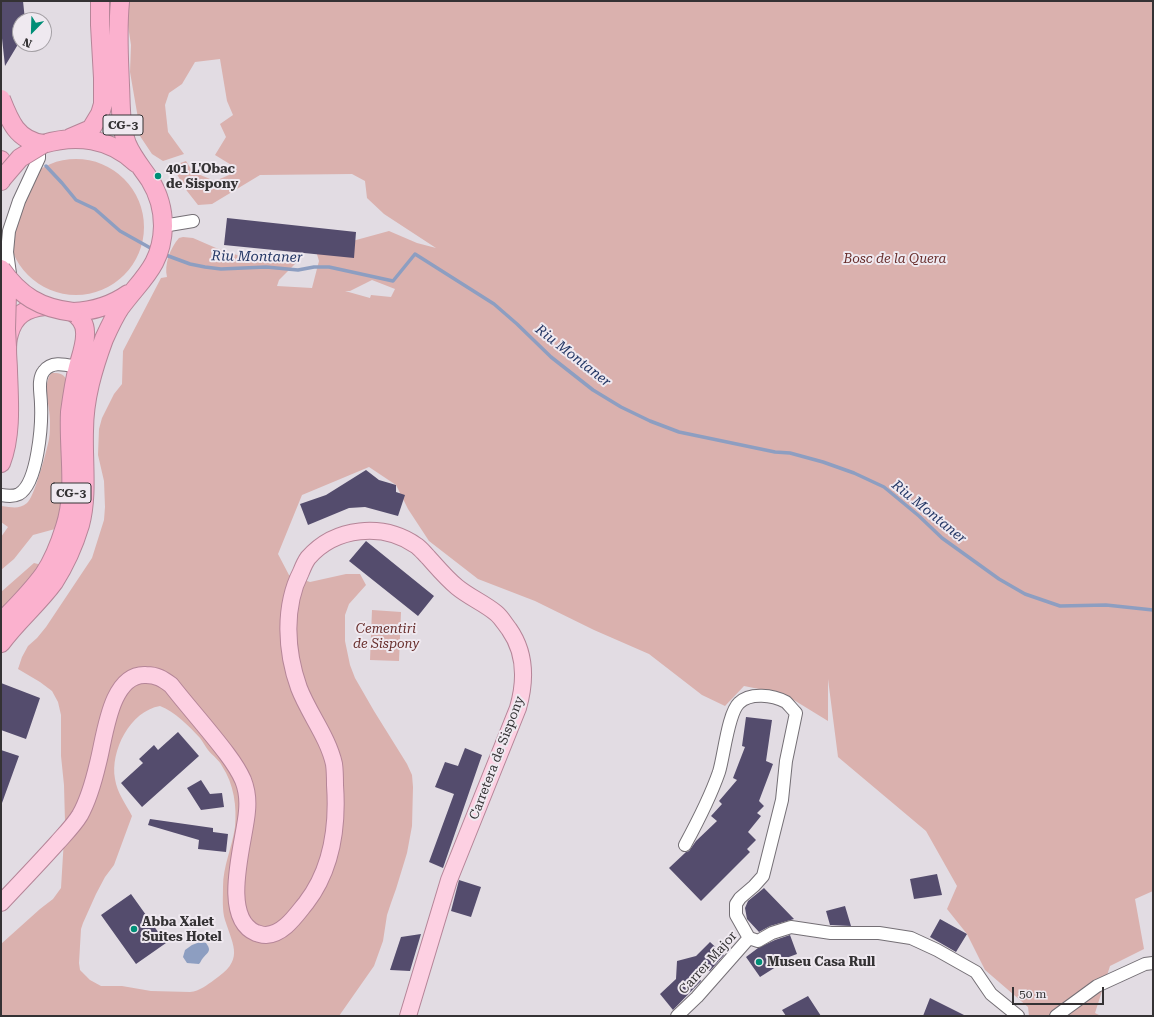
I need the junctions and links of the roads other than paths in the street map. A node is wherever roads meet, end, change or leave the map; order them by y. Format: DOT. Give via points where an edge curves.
graph roads {
  1 [pos="100,1"];
  2 [pos="120,2"];
  3 [pos="1,99"];
  4 [pos="1,124"];
  5 [pos="70,138"];
  6 [pos="43,144"];
  7 [pos="1,160"];
  8 [pos="140,167"];
  9 [pos="2,180"];
  10 [pos="193,221"];
  11 [pos="163,226"];
  12 [pos="1,270"];
  13 [pos="134,290"];
  14 [pos="45,306"];
  15 [pos="73,312"];
  16 [pos="7,347"];
  17 [pos="78,367"];
  18 [pos="1,386"];
  19 [pos="1,463"];
  20 [pos="1,495"];
  21 [pos="1,622"];
  22 [pos="1,643"];
  23 [pos="685,845"];
  24 [pos="1,903"];
  25 [pos="749,938"];
  26 [pos="1153,963"];
  27 [pos="408,1016"];
  28 [pos="677,1016"];
  29 [pos="1018,1016"];
  30 [pos="1056,1016"];
  1 -- 5 [label="highway, CG-3" via="103,104 91,129"];
  2 -- 8 [label="highway, CG-3" via="118,36 122,116 127,144"];
  3 -- 6 [label="highway, bridge" via="9,119 19,133 34,143"];
  4 -- 18 [label="street" via="22,126 33,132 39,140 39,158 19,201 9,231 10,317"];
  5 -- 6 [label="highway, CG-3"];
  5 -- 8 [label="highway, CG-3" via="105,144 129,156"];
  6 -- 9 [label="highway, CG-3, bridge" via="20,158"];
  7 -- 9 [label="highway"];
  8 -- 11 [label="highway, CG-3" via="157,194"];
  10 -- 11 [label="street"];
  11 -- 13 [label="highway, CG-3" via="161,244 155,261 146,277"];
  12 -- 14 [label="highway, CG-3, bridge" via="21,292"];
  12 -- 16 [label="highway, bridge" via="7,293"];
  13 -- 15 [label="highway, CG-3" via="119,301 104,307"];
  13 -- 22 [label="highway, CG-3" via="112,322 90,383 84,428 83,502 77,532 54,582"];
  14 -- 15 [label="highway, CG-3, bridge"];
  14 -- 16 [label="highway, bridge" via="23,312 14,322"];
  15 -- 17 [label="highway, CG-3" via="83,322 85,330"];
  16 -- 19 [label="highway" via="8,411 6,444"];
  17 -- 20 [label="street" via="56,363 44,370 40,379 40,437 28,483 17,495"];
  17 -- 21 [label="highway, CG-3" via="70,412 69,515 50,564 27,596"];
  23 -- 25 [label="street" via="708,803 719,771 731,717 739,702 753,696 771,697 786,703 796,714 786,761 782,800 763,876 736,904 736,915"];
  24 -- 27 [label="main road, Carretera de Sispony" via="45,857 80,815 98,764 114,701 128,679 136,675 150,675 171,685 219,744 244,781 247,810 238,863 237,900 242,921 248,929 262,935 276,932 288,924 309,899 324,875 336,829 334,764 324,737 300,689 292,659 289,609 294,585 307,559 324,544 347,533 370,530 393,533 418,546 458,588 497,614 516,639 523,660 524,680 518,708 449,880"];
  25 -- 28 [label="street, Carrer Major"];
  25 -- 29 [label="street, Carrer Major" via="758,941 791,926 831,933 879,933 911,938 976,972 991,994"];
  26 -- 30 [label="street" via="1145,964 1097,986"];
}
